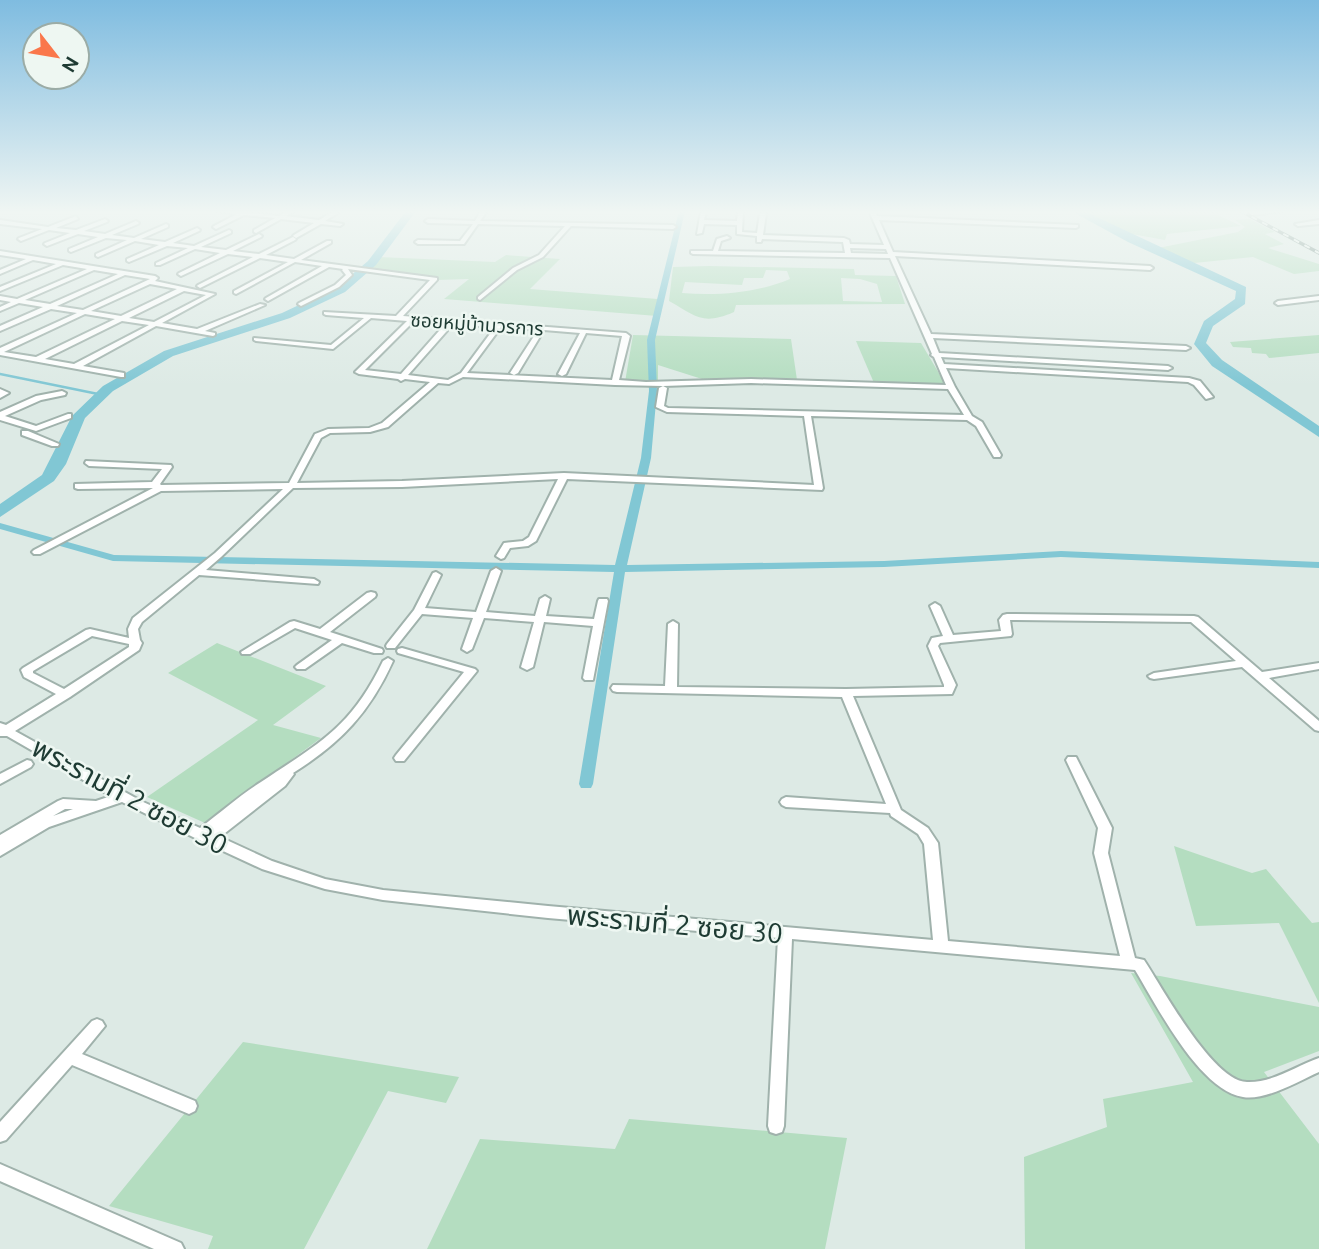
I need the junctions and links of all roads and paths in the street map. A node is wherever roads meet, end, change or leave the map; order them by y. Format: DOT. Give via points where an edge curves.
graph roads {
  1 [pos="48,269"];
  2 [pos="91,269"];
  3 [pos="102,269"];
  4 [pos="192,269"];
  5 [pos="232,269"];
  6 [pos="278,269"];
  7 [pos="321,269"];
  8 [pos="342,269"];
  9 [pos="515,269"];
  10 [pos="898,269"];
  11 [pos="345,270"];
  12 [pos="125,273"];
  13 [pos="181,275"];
  14 [pos="149,282"];
  15 [pos="200,286"];
  16 [pos="184,288"];
  17 [pos="0,289"];
  18 [pos="236,292"];
  19 [pos="0,298"];
  20 [pos="480,298"];
  21 [pos="1319,298"];
  22 [pos="19,301"];
  23 [pos="1278,303"];
  24 [pos="301,304"];
  25 [pos="50,307"];
  26 [pos="0,309"];
  27 [pos="85,312"];
  28 [pos="326,313"];
  29 [pos="370,316"];
  30 [pos="121,318"];
  31 [pos="398,318"];
  32 [pos="412,319"];
  33 [pos="451,322"];
  34 [pos="156,324"];
  35 [pos="499,326"];
  36 [pos="0,329"];
  37 [pos="542,329"];
  38 [pos="198,331"];
  39 [pos="584,331"];
  40 [pos="213,334"];
  41 [pos="927,335"];
  42 [pos="256,339"];
  43 [pos="1186,348"];
  44 [pos="0,352"];
  45 [pos="935,355"];
  46 [pos="37,360"];
  47 [pos="941,366"];
  48 [pos="75,367"];
  49 [pos="1168,368"];
  50 [pos="514,373"];
  51 [pos="463,374"];
  52 [pos="562,374"];
  53 [pos="121,375"];
  54 [pos="401,379"];
  55 [pos="435,382"];
  56 [pos="615,383"];
  57 [pos="660,386"];
  58 [pos="951,387"];
  59 [pos="62,393"];
  60 [pos="1209,397"];
  61 [pos="807,414"];
  62 [pos="0,416"];
  63 [pos="68,416"];
  64 [pos="969,418"];
  65 [pos="0,424"];
  66 [pos="28,426"];
  67 [pos="18,430"];
  68 [pos="55,444"];
  69 [pos="998,454"];
  70 [pos="89,463"];
  71 [pos="564,476"];
  72 [pos="292,485"];
  73 [pos="78,486"];
  74 [pos="157,487"];
  75 [pos="37,552"];
  76 [pos="501,556"];
  77 [pos="496,571"];
  78 [pos="196,572"];
  79 [pos="436,575"];
  80 [pos="314,582"];
  81 [pos="372,595"];
  82 [pos="545,599"];
  83 [pos="603,601"];
  84 [pos="935,606"];
  85 [pos="419,611"];
  86 [pos="480,616"];
  87 [pos="541,619"];
  88 [pos="600,623"];
  89 [pos="673,624"];
  90 [pos="323,632"];
  91 [pos="949,638"];
  92 [pos="340,639"];
  93 [pos="137,643"];
  94 [pos="397,649"];
  95 [pos="467,649"];
  96 [pos="378,651"];
  97 [pos="246,652"];
  98 [pos="388,661"];
  99 [pos="1244,663"];
  100 [pos="1319,666"];
  101 [pos="301,667"];
  102 [pos="527,667"];
  103 [pos="1154,676"];
  104 [pos="1259,676"];
  105 [pos="589,678"];
  106 [pos="617,688"];
  107 [pos="671,690"];
  108 [pos="846,693"];
  109 [pos="66,694"];
  110 [pos="1319,727"];
  111 [pos="2,731"];
  112 [pos="400,758"];
  113 [pos="1072,760"];
  114 [pos="27,764"];
  115 [pos="0,780"];
  116 [pos="121,797"];
  117 [pos="786,802"];
  118 [pos="894,809"];
  119 [pos="52,814"];
  120 [pos="205,837"];
  121 [pos="0,841"];
  122 [pos="0,851"];
  123 [pos="785,934"];
  124 [pos="942,946"];
  125 [pos="1129,963"];
  126 [pos="97,1026"];
  127 [pos="71,1057"];
  128 [pos="1319,1065"];
  129 [pos="189,1106"];
  130 [pos="776,1126"];
  131 [pos="0,1134"];
  132 [pos="0,1172"];
  133 [pos="176,1249"];
  1 -- 17 [label="street"];
  2 -- 22 [label="street"];
  3 -- 12 [label="street"];
  4 -- 13 [label="street"];
  5 -- 15 [label="street"];
  6 -- 18 [label="street"];
  7 -- 38 [label="street" via="265,302"];
  8 -- 11 [label="street"];
  9 -- 20 [label="street"];
  10 -- 41 [label="street"];
  11 -- 24 [label="street" via="349,275 337,286"];
  11 -- 31 [label="street" via="435,279"];
  12 -- 14 [label="street" via="155,278"];
  12 -- 25 [label="street"];
  14 -- 16 [label="street"];
  14 -- 27 [label="street"];
  16 -- 30 [label="street"];
  16 -- 34 [label="street" via="212,294"];
  19 -- 22 [label="street"];
  21 -- 23 [label="street"];
  22 -- 25 [label="street"];
  22 -- 26 [label="street"];
  25 -- 27 [label="street"];
  25 -- 36 [label="street"];
  27 -- 30 [label="street"];
  27 -- 44 [label="street"];
  28 -- 29 [label="street, ซอยหมู่บ้านวรการ"];
  29 -- 31 [label="street, ซอยหมู่บ้านวรการ"];
  29 -- 42 [label="street" via="333,347"];
  30 -- 34 [label="street"];
  30 -- 46 [label="street"];
  31 -- 32 [label="street, ซอยหมู่บ้านวรการ"];
  32 -- 33 [label="street, ซอยหมู่บ้านวรการ"];
  32 -- 54 [label="street" via="359,370"];
  33 -- 35 [label="street, ซอยหมู่บ้านวรการ"];
  33 -- 54 [label="street"];
  34 -- 38 [label="street"];
  34 -- 48 [label="street"];
  35 -- 37 [label="street, ซอยหมู่บ้านวรการ"];
  35 -- 51 [label="street"];
  37 -- 39 [label="street, ซอยหมู่บ้านวรการ"];
  37 -- 50 [label="street"];
  38 -- 40 [label="street"];
  39 -- 52 [label="street"];
  39 -- 56 [label="street, ซอยหมู่บ้านวรการ" via="627,336"];
  41 -- 43 [label="street"];
  41 -- 45 [label="street"];
  44 -- 46 [label="street"];
  45 -- 47 [label="street"];
  45 -- 49 [label="street"];
  46 -- 48 [label="street"];
  47 -- 58 [label="street"];
  47 -- 60 [label="street" via="1189,380"];
  48 -- 53 [label="street"];
  51 -- 55 [label="street" via="449,382"];
  51 -- 56 [label="street"];
  54 -- 55 [label="street"];
  55 -- 72 [label="street" via="385,425 318,436"];
  56 -- 57 [label="street"];
  57 -- 58 [label="street" via="751,381"];
  57 -- 61 [label="street" via="660,407 667,410"];
  58 -- 64 [label="street"];
  59 -- 62 [label="street"];
  61 -- 64 [label="street"];
  61 -- 71 [label="street" via="819,488"];
  62 -- 66 [label="street"];
  63 -- 66 [label="street" via="36,429"];
  64 -- 69 [label="street" via="979,424"];
  65 -- 67 [label="street"];
  66 -- 67 [label="street"];
  67 -- 68 [label="street"];
  70 -- 74 [label="street" via="168,467"];
  71 -- 72 [label="street"];
  71 -- 76 [label="street" via="533,539 507,545"];
  72 -- 74 [label="street"];
  72 -- 78 [label="street"];
  73 -- 74 [label="street"];
  74 -- 75 [label="street"];
  77 -- 86 [label="street"];
  78 -- 80 [label="street"];
  78 -- 93 [label="street" via="133,624"];
  79 -- 85 [label="street"];
  81 -- 90 [label="street"];
  82 -- 87 [label="street"];
  83 -- 88 [label="street"];
  84 -- 91 [label="street"];
  85 -- 86 [label="street"];
  85 -- 94 [label="street"];
  86 -- 87 [label="street"];
  86 -- 95 [label="street"];
  87 -- 88 [label="street"];
  87 -- 102 [label="street"];
  88 -- 105 [label="street"];
  89 -- 107 [label="street"];
  90 -- 92 [label="street"];
  90 -- 97 [label="street" via="294,624"];
  91 -- 99 [label="street" via="1003,635 1009,632 1007,617 1184,617 1202,624"];
  91 -- 108 [label="street" via="936,640 933,646 950,685 948,691"];
  92 -- 96 [label="street"];
  92 -- 101 [label="street"];
  93 -- 109 [label="street" via="131,652"];
  93 -- 109 [label="street" via="90,632 26,672"];
  94 -- 96 [label="street"];
  94 -- 98 [label="street" via="400,657"];
  94 -- 112 [label="street" via="471,671"];
  96 -- 98 [label="street" via="378,658"];
  98 -- 120 [label="street" via="353,723 281,783"];
  99 -- 103 [label="street"];
  99 -- 104 [label="street"];
  100 -- 104 [label="street"];
  104 -- 110 [label="street"];
  106 -- 107 [label="street"];
  107 -- 108 [label="street"];
  108 -- 118 [label="street"];
  109 -- 111 [label="street"];
  111 -- 116 [label="street, พระรามที่ 2 ซอย 30"];
  113 -- 125 [label="street" via="1105,828 1101,853"];
  114 -- 115 [label="street"];
  116 -- 119 [label="street" via="95,805 71,802"];
  116 -- 120 [label="street, พระรามที่ 2 ซอย 30"];
  117 -- 118 [label="street"];
  118 -- 124 [label="street" via="931,843"];
  119 -- 121 [label="street"];
  119 -- 122 [label="street"];
  120 -- 123 [label="street, พระรามที่ 2 ซอย 30" via="267,865 356,891"];
  123 -- 124 [label="street, พระรามที่ 2 ซอย 30"];
  123 -- 130 [label="street"];
  124 -- 125 [label="street, พระรามที่ 2 ซอย 30"];
  125 -- 128 [label="street" via="1139,964 1202,1058 1229,1086 1255,1090"];
  126 -- 127 [label="street"];
  127 -- 129 [label="street"];
  127 -- 131 [label="street"];
  132 -- 133 [label="street"];
}
